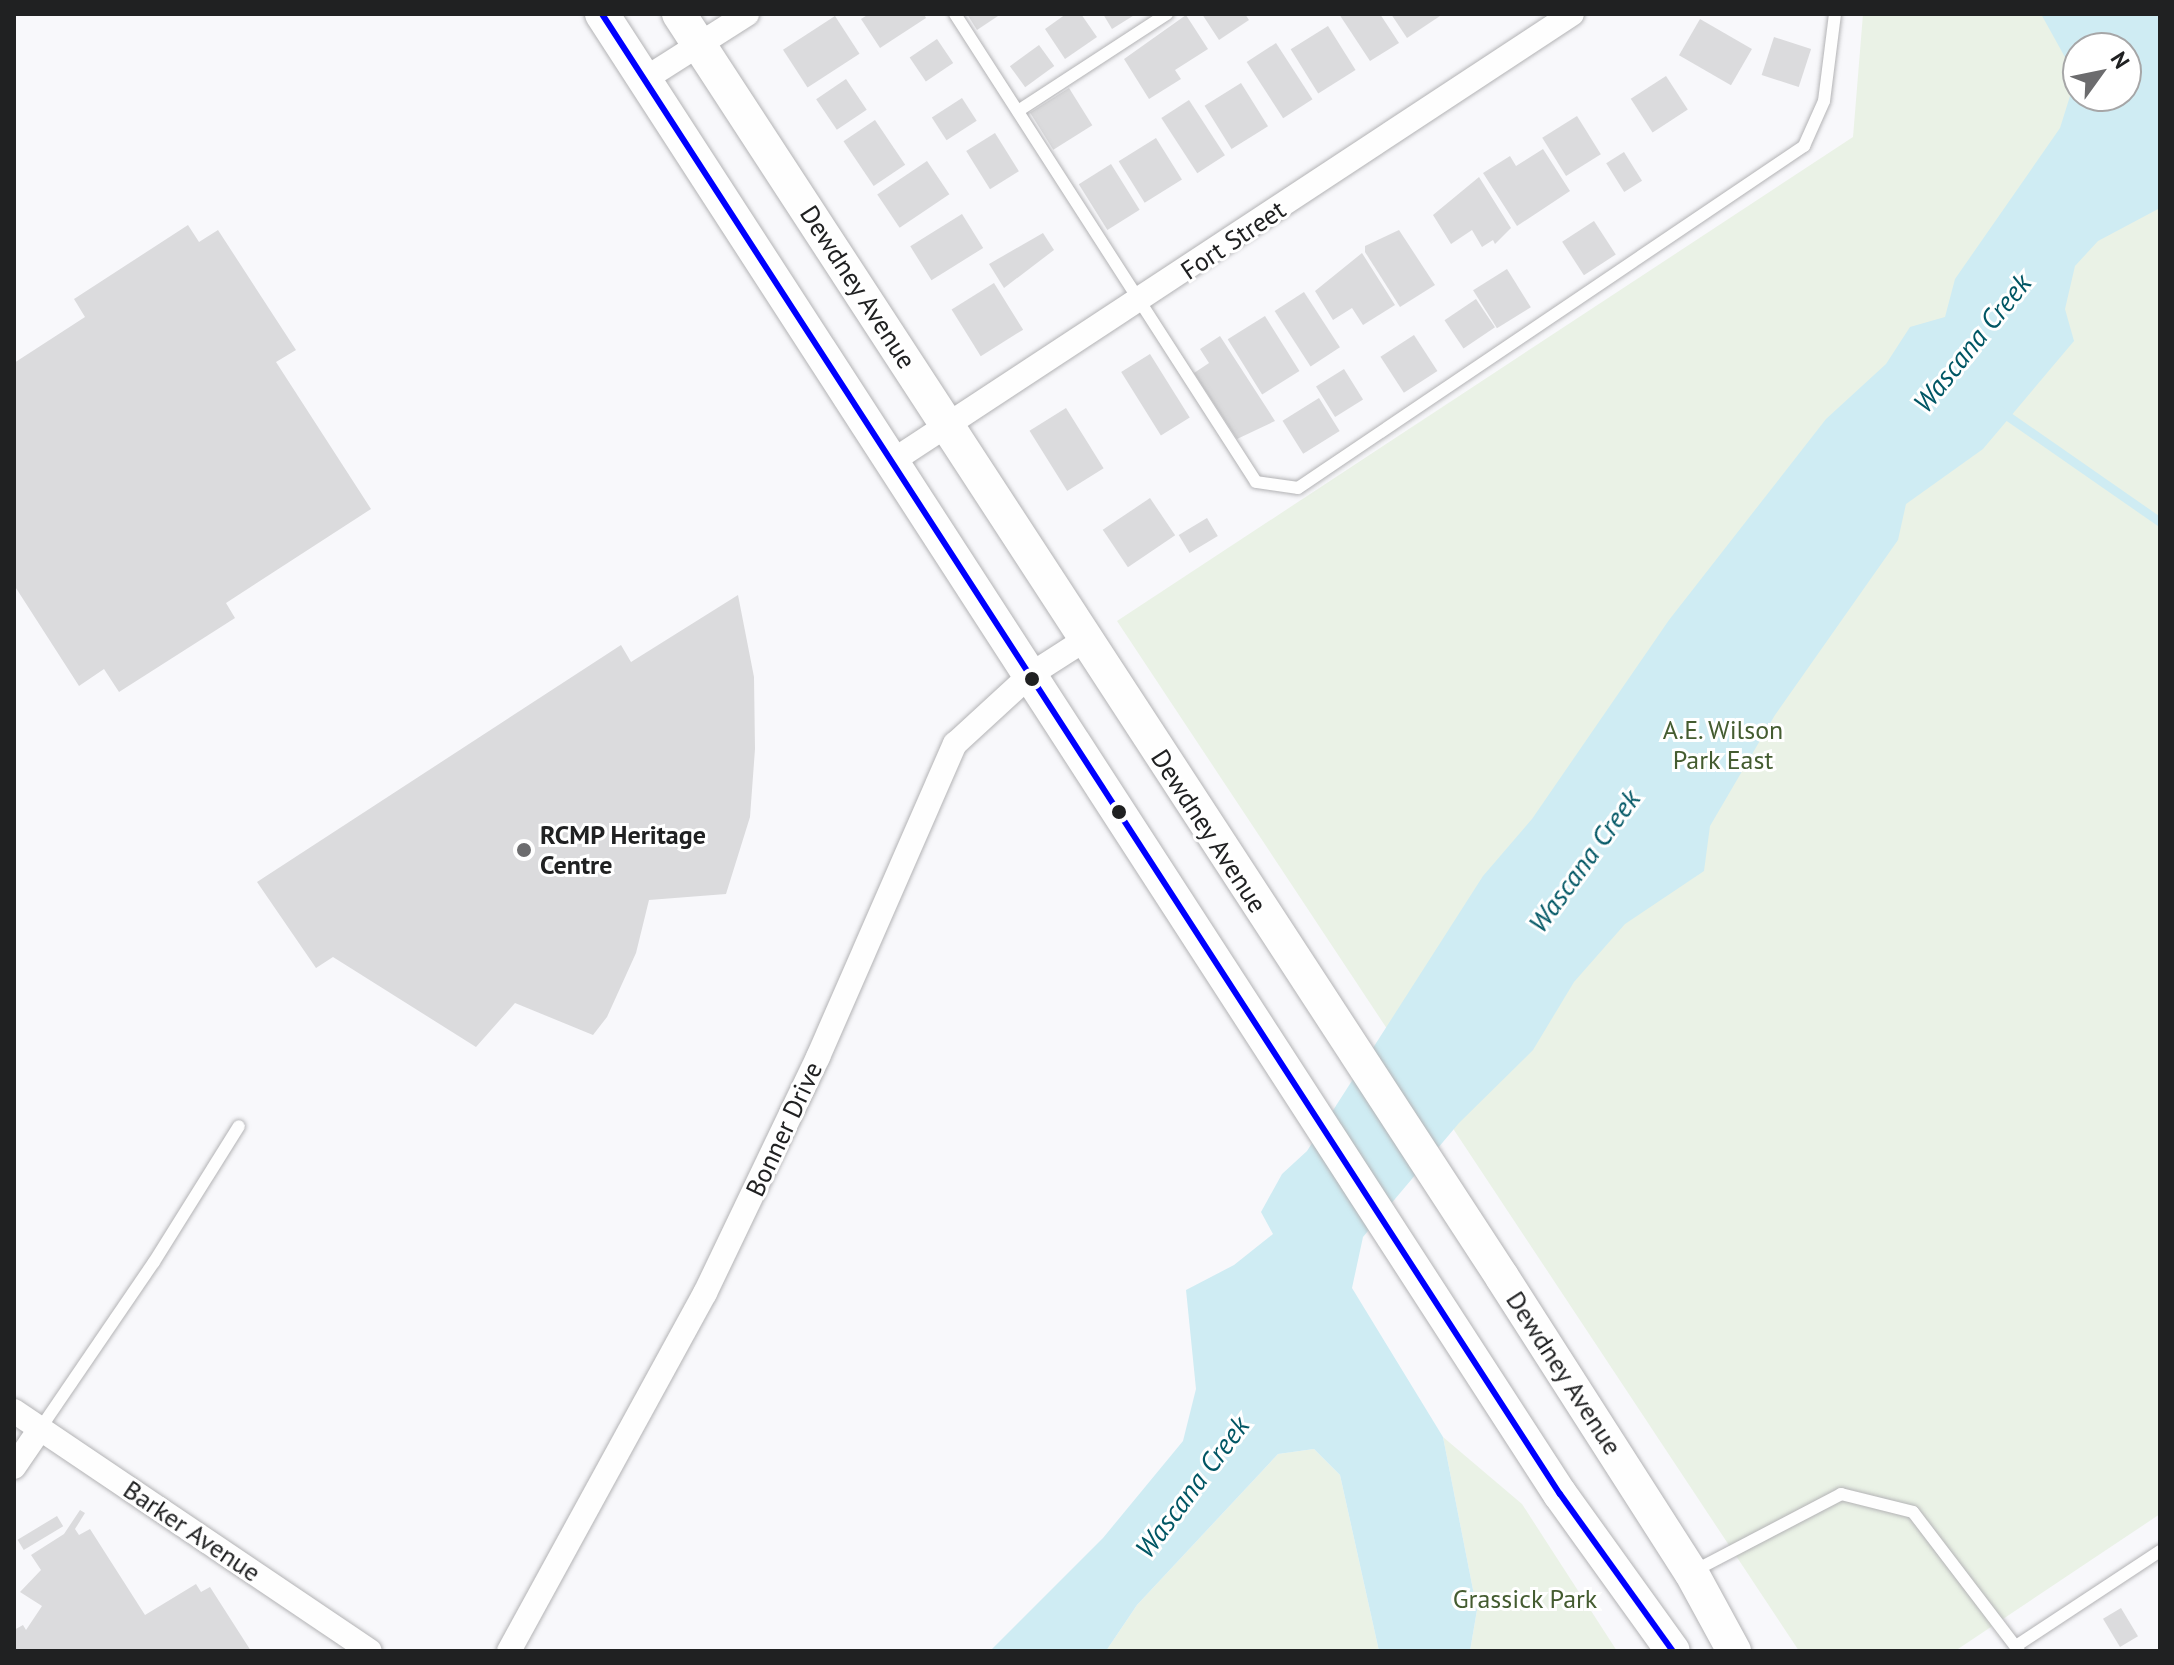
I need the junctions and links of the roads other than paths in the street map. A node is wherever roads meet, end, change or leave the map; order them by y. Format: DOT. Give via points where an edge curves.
graph roads {
  1 [pos="602,14"];
  2 [pos="679,14"];
  3 [pos="747,14"];
  4 [pos="955,14"];
  5 [pos="1167,14"];
  6 [pos="1572,14"];
  7 [pos="1835,14"];
  8 [pos="699,44"];
  9 [pos="645,79"];
  10 [pos="1018,111"];
  11 [pos="1141,302"];
  12 [pos="949,425"];
  13 [pos="891,462"];
  14 [pos="1086,639"];
  15 [pos="1030,675"];
  16 [pos="239,1126"];
  17 [pos="14,1411"];
  18 [pos="40,1429"];
  19 [pos="14,1467"];
  20 [pos="2160,1551"];
  21 [pos="1691,1572"];
  22 [pos="2017,1648"];
  23 [pos="370,1651"];
  24 [pos="509,1651"];
  25 [pos="1673,1651"];
  26 [pos="1734,1651"];
  1 -- 9 [label="main road"];
  2 -- 8 [label="main road, Dewdney Avenue"];
  3 -- 8 [label="street"];
  4 -- 10 [label="lane"];
  5 -- 10 [label="lane"];
  6 -- 11 [label="street, Fort Street"];
  7 -- 11 [label="lane" via="1824,101 1804,146 1298,488 1256,482"];
  8 -- 9 [label="street"];
  8 -- 12 [label="main road, Dewdney Avenue"];
  9 -- 13 [label="main road"];
  10 -- 11 [label="lane"];
  11 -- 12 [label="street, Fort Street"];
  12 -- 13 [label="street, Fort Street"];
  12 -- 14 [label="main road, Dewdney Avenue"];
  13 -- 15 [label="main road"];
  14 -- 15 [label="street, Bonner Drive"];
  14 -- 21 [label="main road, Dewdney Avenue"];
  15 -- 24 [label="street, Bonner Drive" via="955,744 818,1057 705,1293"];
  15 -- 25 [label="main road" via="1560,1494"];
  16 -- 18 [label="lane" via="107,1335"];
  17 -- 18 [label="street, Barker Avenue"];
  18 -- 19 [label="street"];
  18 -- 23 [label="street, Barker Avenue"];
  20 -- 22 [label="lane"];
  21 -- 22 [label="lane" via="1841,1494 1913,1512"];
  21 -- 26 [label="main road, Dewdney Avenue"];
}
